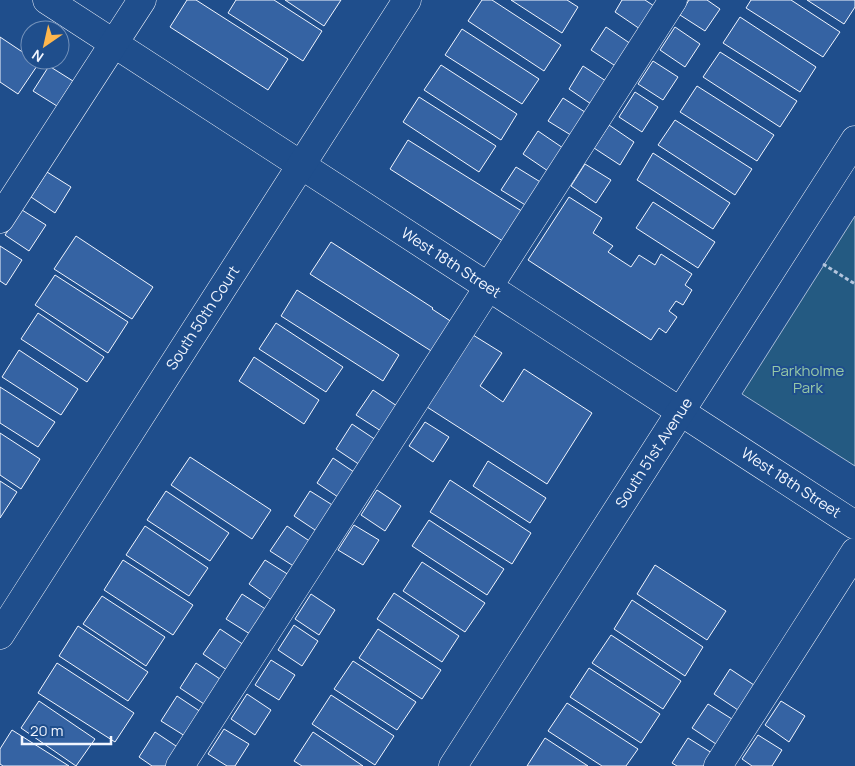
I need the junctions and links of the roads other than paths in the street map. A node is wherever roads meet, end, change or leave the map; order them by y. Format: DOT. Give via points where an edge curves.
graph roads {
  1 [pos="47,0"];
  2 [pos="142,0"];
  3 [pos="407,0"];
  4 [pos="673,0"];
  5 [pos="114,43"];
  6 [pos="855,140"];
  7 [pos="301,165"];
  8 [pos="0,219"];
  9 [pos="490,288"];
  10 [pos="681,412"];
  11 [pos="855,525"];
  12 [pos="855,552"];
  13 [pos="0,635"];
  14 [pos="180,766"];
  15 [pos="454,766"];
  16 [pos="718,766"];
  1 -- 5 [label="street, West 18th Street"];
  2 -- 5 [label="street"];
  3 -- 7 [label="street, South 50th Court"];
  4 -- 9 [label="street"];
  5 -- 7 [label="street, West 18th Street"];
  5 -- 8 [label="street"];
  6 -- 10 [label="street, South 51st Avenue"];
  7 -- 9 [label="street, West 18th Street"];
  7 -- 13 [label="street, South 50th Court"];
  9 -- 10 [label="street, West 18th Street"];
  9 -- 14 [label="street"];
  10 -- 11 [label="street, West 18th Street"];
  10 -- 15 [label="street, South 51st Avenue"];
  12 -- 16 [label="street"];
}
